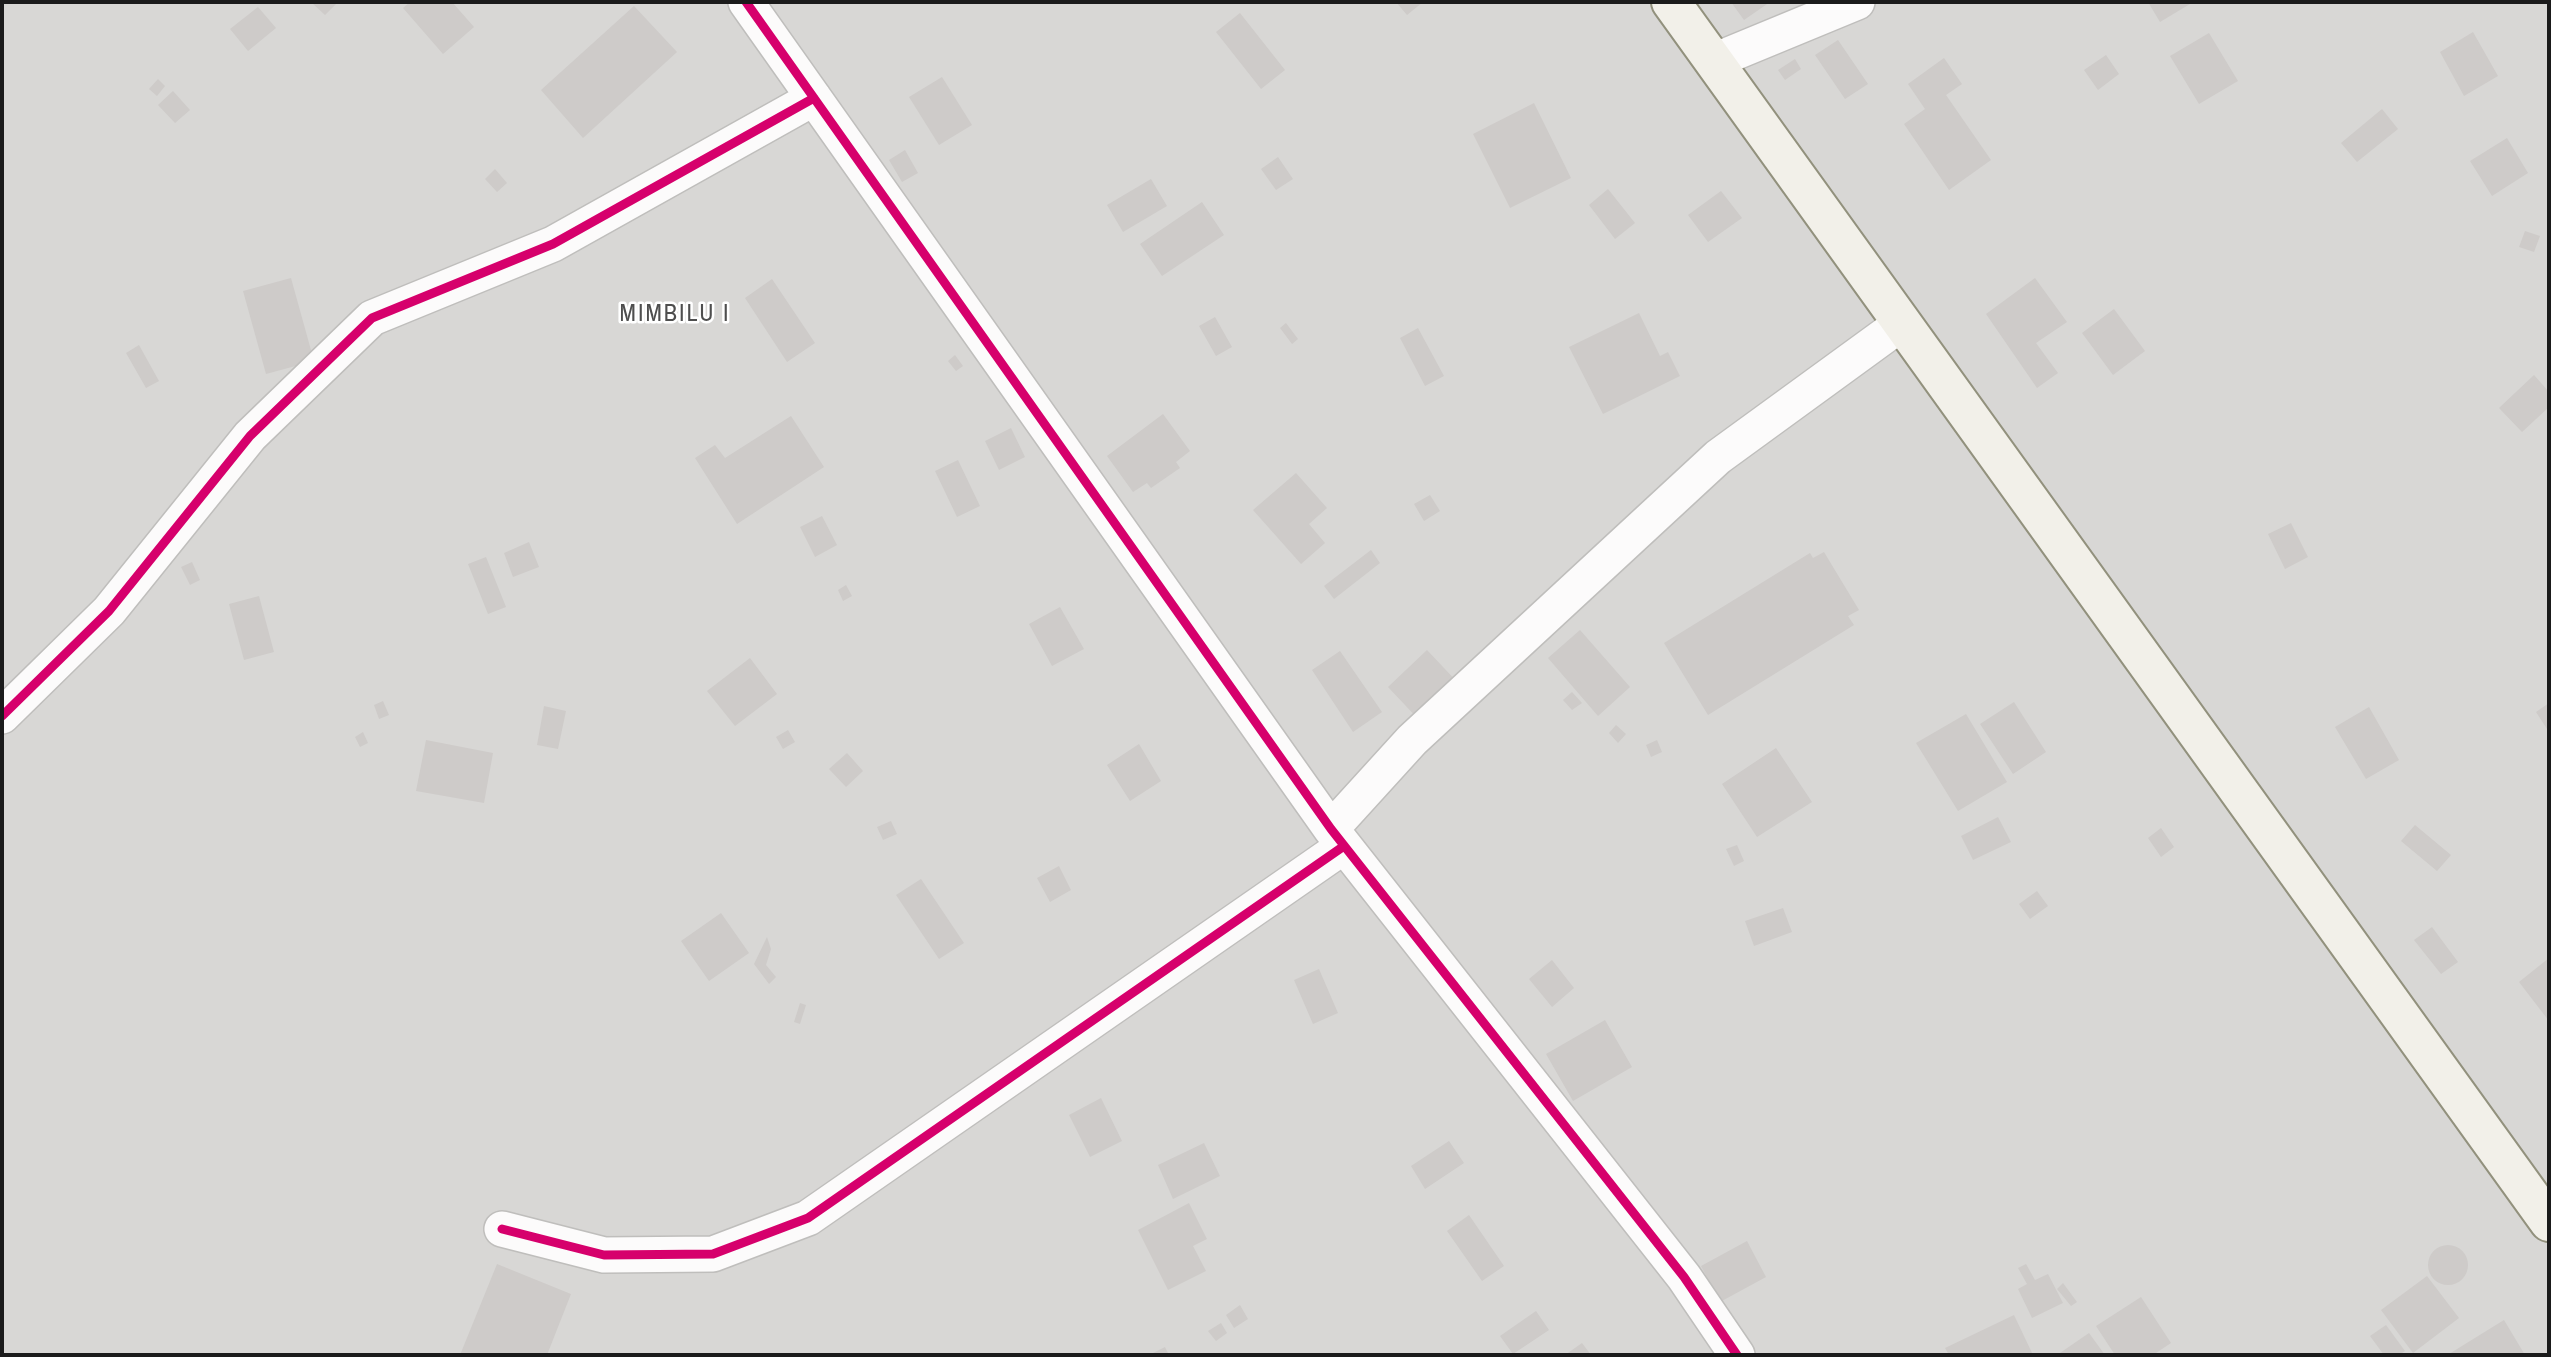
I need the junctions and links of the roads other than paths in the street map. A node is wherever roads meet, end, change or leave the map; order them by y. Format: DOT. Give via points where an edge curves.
graph roads {
  1 [pos="746,2"];
  2 [pos="1671,2"];
  3 [pos="1857,2"];
  4 [pos="1714,61"];
  5 [pos="814,98"];
  6 [pos="1902,323"];
  7 [pos="2,716"];
  8 [pos="1338,837"];
  9 [pos="2549,1222"];
  10 [pos="502,1229"];
  11 [pos="1737,1355"];
  1 -- 5 [label="street"];
  2 -- 4 [label="main road"];
  3 -- 4 [label="street"];
  4 -- 6 [label="main road"];
  5 -- 7 [label="street" via="553,244 372,318 250,436 108,611"];
  5 -- 8 [label="street"];
  6 -- 8 [label="street" via="1718,457 1412,740"];
  6 -- 9 [label="main road"];
  8 -- 10 [label="street" via="808,1218 713,1254 604,1255"];
  8 -- 11 [label="street" via="1684,1278"];
}
